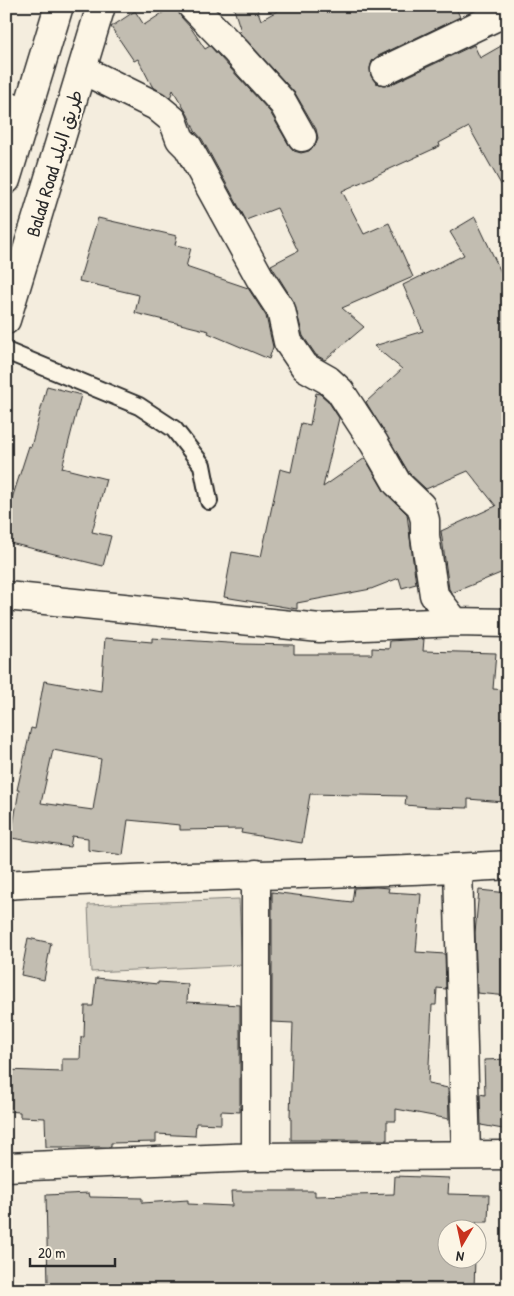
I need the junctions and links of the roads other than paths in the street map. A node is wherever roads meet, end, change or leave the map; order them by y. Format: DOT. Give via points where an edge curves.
graph roads {
  1 [pos="59,6"];
  2 [pos="101,6"];
  3 [pos="192,6"];
  4 [pos="505,6"];
  5 [pos="508,10"];
  6 [pos="82,70"];
  7 [pos="385,70"];
  8 [pos="16,109"];
  9 [pos="302,137"];
  10 [pos="6,180"];
  11 [pos="6,320"];
  12 [pos="6,351"];
  13 [pos="209,502"];
  14 [pos="6,596"];
  15 [pos="455,622"];
  16 [pos="508,623"];
  17 [pos="508,865"];
  18 [pos="458,868"];
  19 [pos="256,874"];
  20 [pos="6,885"];
  21 [pos="466,1155"];
  22 [pos="508,1155"];
  23 [pos="256,1157"];
  24 [pos="6,1167"];
  1 -- 8 [label="main road"];
  2 -- 6 [label="main road, Balad Road طريق البلد"];
  3 -- 9 [label="main road" via="283,103"];
  4 -- 5 [label="main road"];
  5 -- 7 [label="main road"];
  6 -- 11 [label="main road, Balad Road طريق البلد"];
  6 -- 15 [label="main road" via="156,106 173,120 180,140 188,147 281,310 288,342 305,367 340,391 397,483 420,506 426,520 425,536 434,595"];
  8 -- 10 [label="main road"];
  12 -- 13 [label="lane" via="139,406 174,429 202,464"];
  14 -- 15 [label="main road" via="320,628"];
  15 -- 16 [label="main road"];
  17 -- 18 [label="main road"];
  18 -- 19 [label="main road"];
  18 -- 21 [label="main road"];
  19 -- 20 [label="main road"];
  19 -- 23 [label="main road"];
  21 -- 22 [label="main road"];
  21 -- 23 [label="main road"];
  23 -- 24 [label="main road"];
}
